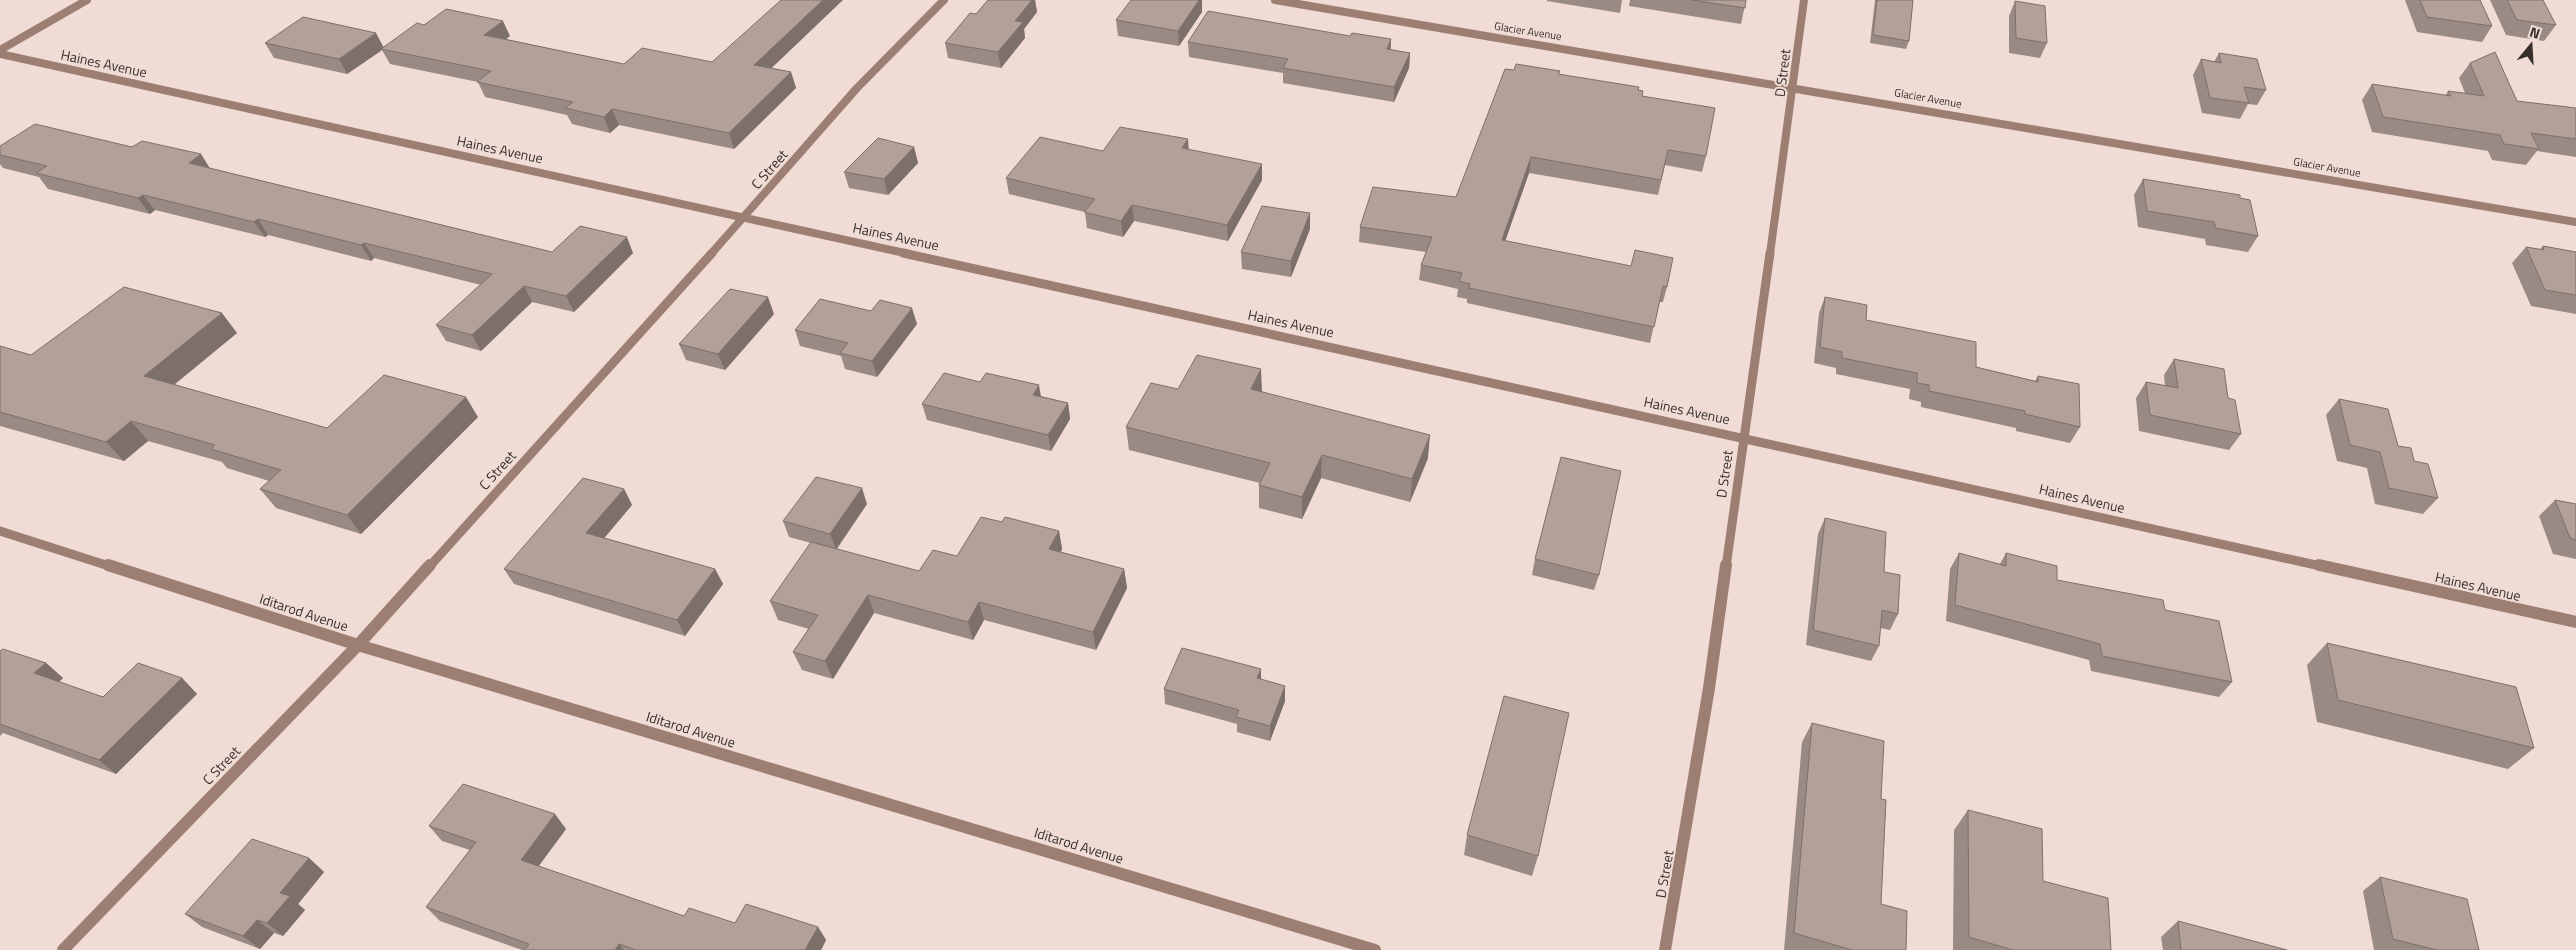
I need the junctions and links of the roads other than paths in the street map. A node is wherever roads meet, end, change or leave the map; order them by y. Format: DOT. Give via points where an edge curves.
graph roads {
  1 [pos="87,0"];
  2 [pos="944,0"];
  3 [pos="1275,0"];
  4 [pos="1804,0"];
  5 [pos="0,50"];
  6 [pos="0,54"];
  7 [pos="1794,87"];
  8 [pos="745,217"];
  9 [pos="2576,222"];
  10 [pos="1743,437"];
  11 [pos="0,531"];
  12 [pos="2576,622"];
  13 [pos="358,645"];
  14 [pos="63,950"];
  15 [pos="1375,950"];
  16 [pos="1664,950"];
  1 -- 5 [label="street"];
  2 -- 8 [label="street, C Street" via="857,88"];
  3 -- 7 [label="street, Glacier Avenue"];
  4 -- 7 [label="street, D Street"];
  6 -- 8 [label="street, Haines Avenue"];
  7 -- 9 [label="street, Glacier Avenue"];
  7 -- 10 [label="street, D Street"];
  8 -- 10 [label="street, Haines Avenue"];
  8 -- 13 [label="street, C Street"];
  10 -- 12 [label="street, Haines Avenue"];
  10 -- 16 [label="street, D Street" via="1709,688"];
  11 -- 13 [label="street, Iditarod Avenue"];
  13 -- 14 [label="street, C Street"];
  13 -- 15 [label="street, Iditarod Avenue"];
}
